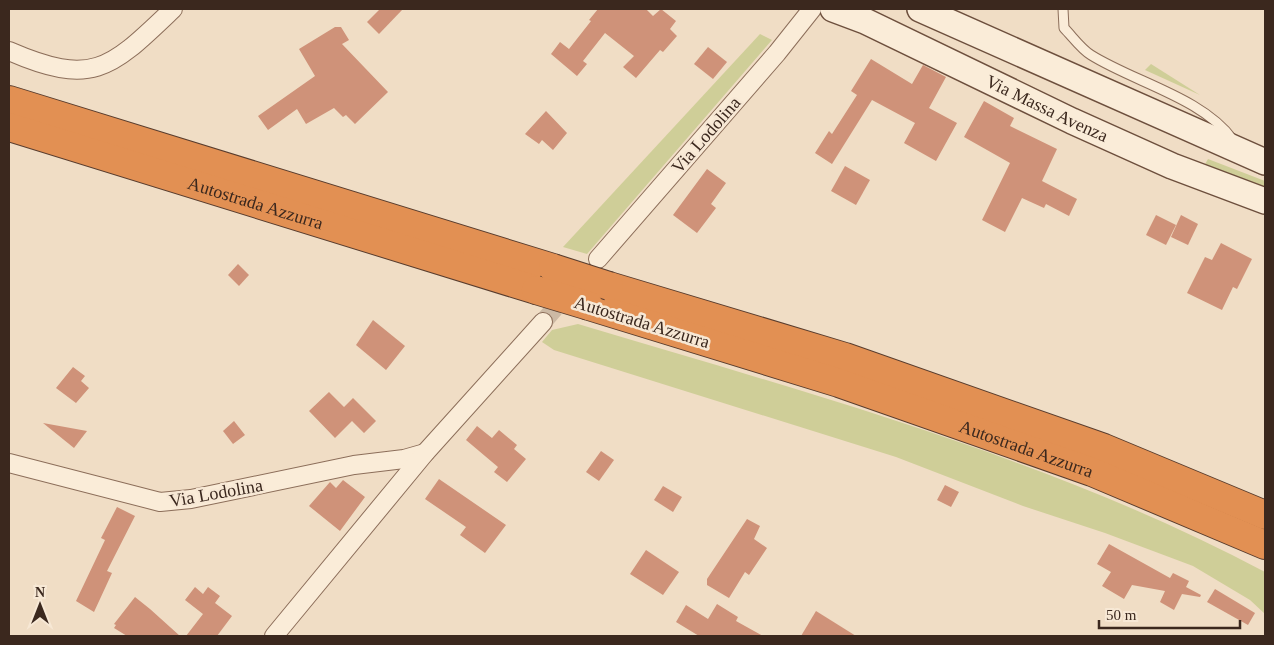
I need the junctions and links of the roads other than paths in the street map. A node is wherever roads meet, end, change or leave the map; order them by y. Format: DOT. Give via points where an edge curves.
graph roads {
  1 [pos="173,9"];
  2 [pos="812,9"];
  3 [pos="833,9"];
  4 [pos="920,9"];
  5 [pos="1063,9"];
  6 [pos="9,51"];
  7 [pos="9,100"];
  8 [pos="9,127"];
  9 [pos="1254,158"];
  10 [pos="1172,166"];
  11 [pos="1265,201"];
  12 [pos="1265,216"];
  13 [pos="598,260"];
  14 [pos="543,322"];
  15 [pos="425,454"];
  16 [pos="9,463"];
  17 [pos="1265,515"];
  18 [pos="1265,545"];
  19 [pos="274,636"];
  1 -- 6 [label="street" via="119,58 101,67 77,71 55,68"];
  2 -- 13 [label="street, Via Lodolina" via="777,54"];
  3 -- 10 [label="main road, Via Massa Avenza"];
  4 -- 9 [label="main road, Via Massa Avenza"];
  5 -- 9 [label="lane" via="1064,28 1089,54 1192,106 1225,128"];
  7 -- 17 [label="highway, Autostrada Azzurra, bridge" via="845,357 1104,448"];
  8 -- 18 [label="highway, Autostrada Azzurra, bridge" via="839,382 1092,472"];
  10 -- 11 [label="main road, Via Massa Avenza"];
  10 -- 12 [label="main road" via="1222,199"];
  14 -- 15 [label="street"];
  15 -- 16 [label="street, Via Lodolina" via="354,465 191,499 160,502"];
  15 -- 19 [label="street"];
}
